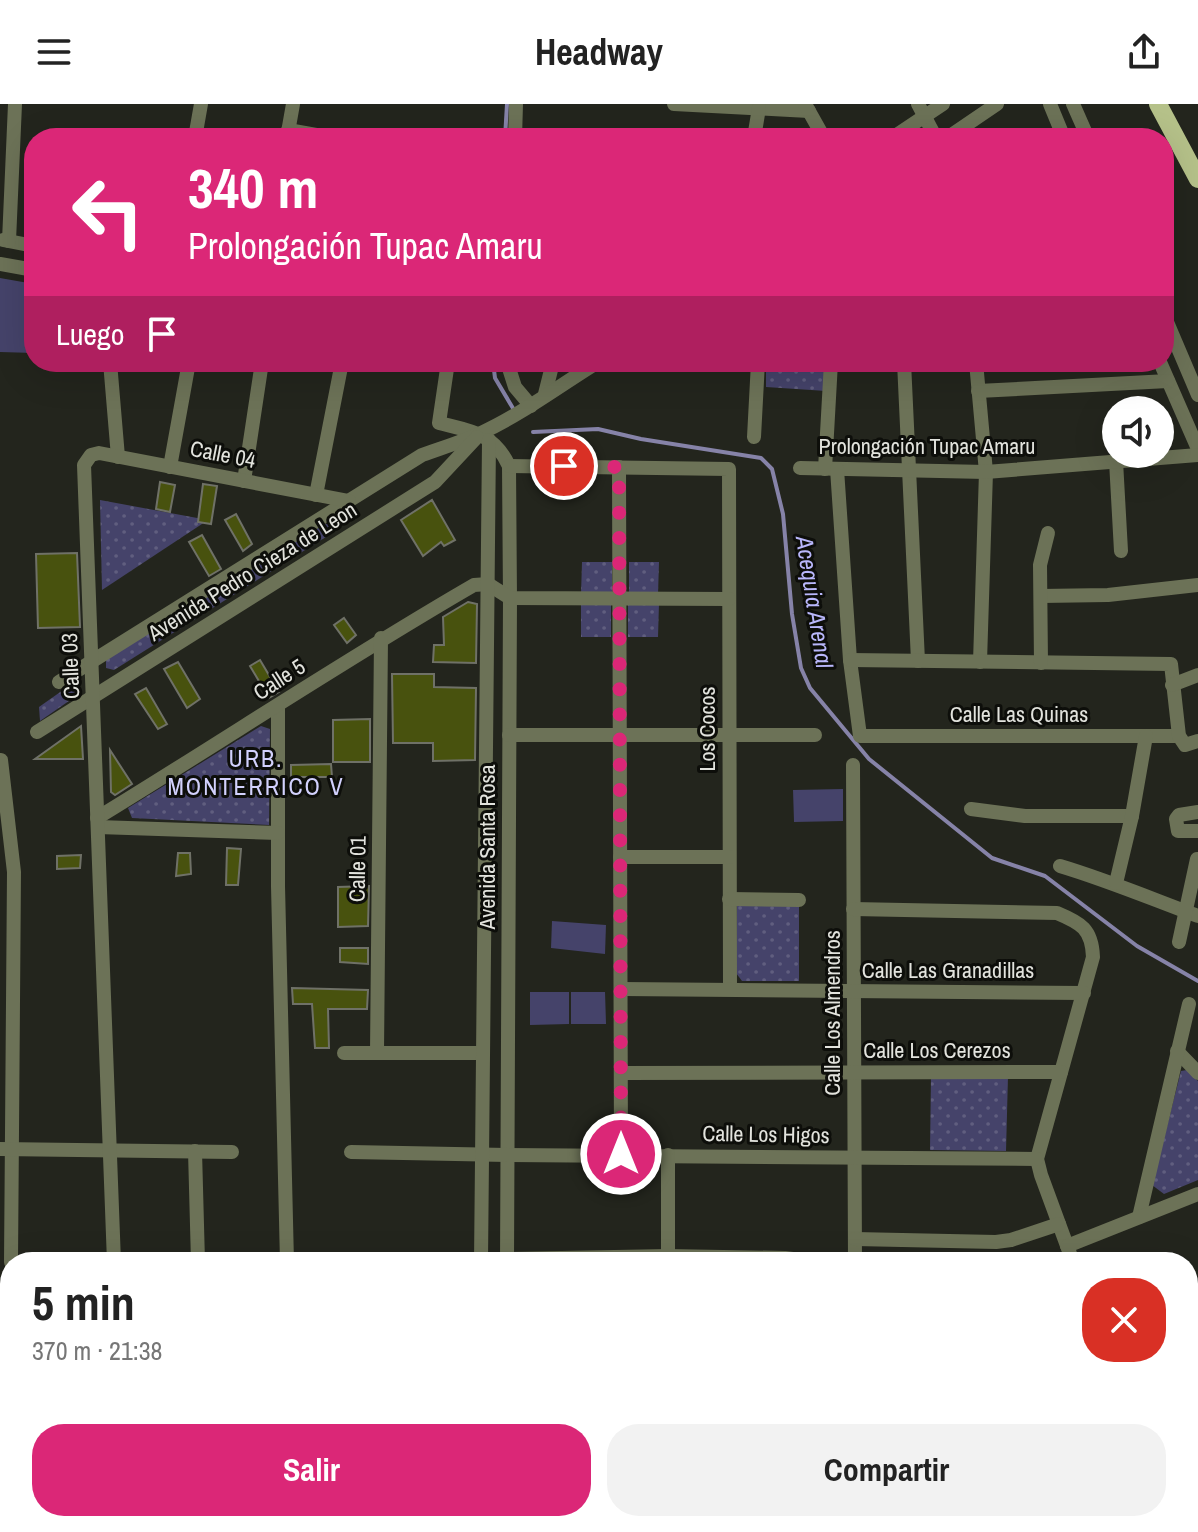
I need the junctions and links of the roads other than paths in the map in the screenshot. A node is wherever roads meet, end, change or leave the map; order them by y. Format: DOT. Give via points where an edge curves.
graph roads {
  1 [pos="15,104"];
  2 [pos="201,104"];
  3 [pos="293,104"];
  4 [pos="516,104"];
  5 [pos="674,104"];
  6 [pos="943,104"];
  7 [pos="997,104"];
  8 [pos="1050,104"];
  9 [pos="1073,104"];
  10 [pos="1158,104"];
  11 [pos="807,107"];
  12 [pos="759,108"];
  13 [pos="921,110"];
  14 [pos="197,128"];
  15 [pos="288,128"];
  16 [pos="515,128"];
  17 [pos="756,128"];
  18 [pos="819,128"];
  19 [pos="902,128"];
  20 [pos="931,128"];
  21 [pos="962,128"];
  22 [pos="1060,128"];
  23 [pos="1084,128"];
  24 [pos="1171,128"];
  25 [pos="1174,134"];
  26 [pos="1198,179"];
  27 [pos="4,241"];
  28 [pos="24,244"];
  29 [pos="0,264"];
  30 [pos="24,268"];
  31 [pos="1174,339"];
  32 [pos="111,372"];
  33 [pos="187,372"];
  34 [pos="260,372"];
  35 [pos="340,372"];
  36 [pos="447,372"];
  37 [pos="510,372"];
  38 [pos="550,372"];
  39 [pos="581,372"];
  40 [pos="757,372"];
  41 [pos="831,372"];
  42 [pos="905,372"];
  43 [pos="977,372"];
  44 [pos="1164,372"];
  45 [pos="1168,381"];
  46 [pos="978,391"];
  47 [pos="545,394"];
  48 [pos="1198,395"];
  49 [pos="520,412"];
  50 [pos="485,437"];
  51 [pos="754,437"];
  52 [pos="1198,452"];
  53 [pos="1174,455"];
  54 [pos="89,456"];
  55 [pos="118,457"];
  56 [pos="1102,462"];
  57 [pos="509,466"];
  58 [pos="170,467"];
  59 [pos="619,467"];
  60 [pos="800,468"];
  61 [pos="1116,468"];
  62 [pos="831,469"];
  63 [pos="910,471"];
  64 [pos="986,472"];
  65 [pos="244,481"];
  66 [pos="316,495"];
  67 [pos="349,501"];
  68 [pos="1048,533"];
  69 [pos="1121,551"];
  70 [pos="488,584"];
  71 [pos="1198,585"];
  72 [pos="1041,596"];
  73 [pos="510,598"];
  74 [pos="620,599"];
  75 [pos="729,599"];
  76 [pos="381,638"];
  77 [pos="850,660"];
  78 [pos="92,661"];
  79 [pos="918,661"];
  80 [pos="980,662"];
  81 [pos="1041,663"];
  82 [pos="1198,675"];
  83 [pos="59,682"];
  84 [pos="1172,685"];
  85 [pos="93,697"];
  86 [pos="278,706"];
  87 [pos="37,732"];
  88 [pos="509,735"];
  89 [pos="620,735"];
  90 [pos="729,735"];
  91 [pos="815,735"];
  92 [pos="1146,736"];
  93 [pos="1179,736"];
  94 [pos="1198,741"];
  95 [pos="1,760"];
  96 [pos="853,765"];
  97 [pos="971,809"];
  98 [pos="1198,812"];
  99 [pos="1132,816"];
  100 [pos="97,822"];
  101 [pos="1198,831"];
  102 [pos="278,833"];
  103 [pos="620,857"];
  104 [pos="729,857"];
  105 [pos="1197,859"];
  106 [pos="1060,866"];
  107 [pos="1116,883"];
  108 [pos="729,899"];
  109 [pos="799,900"];
  110 [pos="853,909"];
  111 [pos="1192,914"];
  112 [pos="1179,942"];
  113 [pos="621,989"];
  114 [pos="730,989"];
  115 [pos="853,991"];
  116 [pos="1084,993"];
  117 [pos="1189,1004"];
  118 [pos="1177,1051"];
  119 [pos="377,1052"];
  120 [pos="344,1053"];
  121 [pos="483,1053"];
  122 [pos="854,1072"];
  123 [pos="1061,1072"];
  124 [pos="621,1073"];
  125 [pos="1198,1073"];
  126 [pos="6,1149"];
  127 [pos="110,1150"];
  128 [pos="195,1151"];
  129 [pos="232,1152"];
  130 [pos="351,1152"];
  131 [pos="621,1154"];
  132 [pos="482,1155"];
  133 [pos="507,1155"];
  134 [pos="668,1155"];
  135 [pos="854,1157"];
  136 [pos="1037,1159"];
  137 [pos="1198,1194"];
  138 [pos="1139,1217"];
  139 [pos="1059,1224"];
  140 [pos="855,1239"];
  141 [pos="1067,1246"];
  142 [pos="11,1252"];
  143 [pos="114,1252"];
  144 [pos="198,1252"];
  145 [pos="287,1252"];
  146 [pos="481,1252"];
  147 [pos="507,1252"];
  148 [pos="668,1252"];
  149 [pos="855,1252"];
  150 [pos="1069,1252"];
  1 -- 27 [label="street"];
  2 -- 14 [label="street"];
  3 -- 15 [label="street"];
  4 -- 16 [label="street"];
  5 -- 12 [label="street"];
  6 -- 13 [label="street"];
  7 -- 21 [label="street"];
  8 -- 22 [label="street"];
  9 -- 23 [label="street"];
  10 -- 24 [label="main road"];
  11 -- 12 [label="street"];
  11 -- 18 [label="street"];
  12 -- 17 [label="street"];
  13 -- 19 [label="street"];
  13 -- 20 [label="street"];
  25 -- 26 [label="main road"];
  27 -- 28 [label="street"];
  29 -- 30 [label="street"];
  31 -- 48 [label="street"];
  32 -- 55 [label="street"];
  33 -- 58 [label="street"];
  34 -- 65 [label="street"];
  35 -- 66 [label="street"];
  36 -- 50 [label="street" via="439,423"];
  37 -- 49 [label="street"];
  38 -- 47 [label="street"];
  39 -- 47 [label="street, Avenida Pedro Cieza de Leon"];
  40 -- 51 [label="street"];
  41 -- 62 [label="street"];
  42 -- 63 [label="street"];
  43 -- 46 [label="street"];
  44 -- 45 [label="street"];
  45 -- 46 [label="street"];
  45 -- 52 [label="street"];
  46 -- 64 [label="street"];
  47 -- 49 [label="street, Avenida Pedro Cieza de Leon"];
  49 -- 50 [label="street, Avenida Pedro Cieza de Leon"];
  50 -- 57 [label="street" via="501,450"];
  50 -- 67 [label="street, Avenida Pedro Cieza de Leon" via="422,455"];
  50 -- 70 [label="street, Avenida Santa Rosa"];
  50 -- 85 [label="street, Avenida Pedro Cieza de Leon" via="435,482"];
  52 -- 53 [label="street, Prolongación Tupac Amaru"];
  54 -- 55 [label="street, Calle 04"];
  54 -- 78 [label="street, Calle 03" via="84,471"];
  55 -- 58 [label="street, Calle 04"];
  56 -- 64 [label="street, Prolongación Tupac Amaru"];
  57 -- 59 [label="street"];
  57 -- 73 [label="street, Avenida Santa Rosa"];
  58 -- 65 [label="street, Calle 04"];
  59 -- 74 [label="street"];
  59 -- 75 [label="street, Los Cocos" via="729,469"];
  60 -- 62 [label="street, Prolongación Tupac Amaru"];
  61 -- 69 [label="street"];
  62 -- 63 [label="street, Prolongación Tupac Amaru"];
  62 -- 77 [label="street"];
  63 -- 64 [label="street, Prolongación Tupac Amaru"];
  63 -- 79 [label="street"];
  64 -- 80 [label="street"];
  65 -- 66 [label="street, Calle 04"];
  66 -- 67 [label="street, Calle 04"];
  67 -- 78 [label="street, Avenida Pedro Cieza de Leon"];
  68 -- 72 [label="street" via="1040,565"];
  70 -- 73 [label="street"];
  70 -- 76 [label="street, Calle 5" via="474,585"];
  70 -- 121 [label="street, Avenida Santa Rosa"];
  71 -- 72 [label="street"];
  72 -- 81 [label="street"];
  73 -- 74 [label="street"];
  73 -- 88 [label="street, Avenida Santa Rosa"];
  74 -- 75 [label="street"];
  74 -- 89 [label="street"];
  75 -- 90 [label="street, Los Cocos"];
  76 -- 86 [label="street, Calle 5"];
  76 -- 119 [label="street, Calle 01"];
  77 -- 79 [label="street"];
  77 -- 92 [label="street, Calle Las Quinas" via="860,736"];
  78 -- 83 [label="street, Avenida Pedro Cieza de Leon"];
  78 -- 85 [label="street, Calle 03"];
  79 -- 80 [label="street"];
  80 -- 81 [label="street"];
  81 -- 84 [label="street" via="1171,664"];
  82 -- 84 [label="street"];
  84 -- 93 [label="street"];
  85 -- 87 [label="street, Avenida Pedro Cieza de Leon"];
  85 -- 100 [label="street, Calle 03"];
  86 -- 100 [label="street, Calle 5"];
  86 -- 102 [label="street"];
  88 -- 89 [label="street"];
  88 -- 133 [label="street, Avenida Santa Rosa"];
  89 -- 90 [label="street"];
  89 -- 103 [label="street"];
  90 -- 91 [label="street"];
  90 -- 104 [label="street, Los Cocos"];
  92 -- 93 [label="street, Calle Las Quinas"];
  92 -- 99 [label="street"];
  93 -- 94 [label="street, Calle Las Quinas" via="1185,745"];
  95 -- 126 [label="street" via="14,872"];
  96 -- 110 [label="street, Calle Los Almendros"];
  97 -- 99 [label="street" via="1025,816"];
  98 -- 101 [label="street" via="1176,819 1178,831"];
  99 -- 107 [label="street"];
  100 -- 102 [label="street"];
  100 -- 127 [label="street, Calle 03"];
  102 -- 145 [label="street"];
  103 -- 104 [label="street"];
  103 -- 113 [label="street"];
  104 -- 108 [label="street, Los Cocos"];
  105 -- 111 [label="street"];
  106 -- 107 [label="street"];
  107 -- 111 [label="street"];
  108 -- 109 [label="street"];
  108 -- 114 [label="street, Los Cocos"];
  110 -- 115 [label="street, Calle Los Almendros"];
  110 -- 116 [label="street" via="1057,913 1078,922 1092,939"];
  111 -- 112 [label="street"];
  113 -- 114 [label="street, Calle Las Granadillas"];
  113 -- 124 [label="street"];
  114 -- 115 [label="street, Calle Las Granadillas"];
  115 -- 116 [label="street, Calle Las Granadillas"];
  115 -- 122 [label="street, Calle Los Almendros"];
  116 -- 123 [label="street"];
  117 -- 118 [label="street"];
  118 -- 125 [label="street"];
  118 -- 138 [label="street"];
  119 -- 120 [label="street"];
  119 -- 121 [label="street"];
  121 -- 132 [label="street, Avenida Santa Rosa"];
  122 -- 123 [label="street, Calle Los Cerezos"];
  122 -- 124 [label="street, Calle Los Cerezos"];
  122 -- 135 [label="street, Calle Los Almendros"];
  123 -- 136 [label="street"];
  124 -- 131 [label="street"];
  126 -- 127 [label="street"];
  126 -- 142 [label="street"];
  127 -- 128 [label="street"];
  127 -- 143 [label="street, Calle 03"];
  128 -- 129 [label="street"];
  128 -- 144 [label="street"];
  130 -- 132 [label="street, Calle Los Higos"];
  131 -- 133 [label="street, Calle Los Higos"];
  131 -- 134 [label="street, Calle Los Higos"];
  132 -- 133 [label="street, Calle Los Higos"];
  132 -- 146 [label="street, Avenida Santa Rosa"];
  133 -- 147 [label="street, Avenida Santa Rosa"];
  134 -- 135 [label="street, Calle Los Higos"];
  134 -- 148 [label="street"];
  135 -- 136 [label="street, Calle Los Higos"];
  135 -- 140 [label="street, Calle Los Almendros"];
  136 -- 139 [label="street"];
  137 -- 138 [label="street"];
  138 -- 141 [label="street"];
  139 -- 140 [label="street" via="996,1242"];
  139 -- 141 [label="street"];
  140 -- 149 [label="street, Calle Los Almendros"];
  141 -- 150 [label="street"];
}
